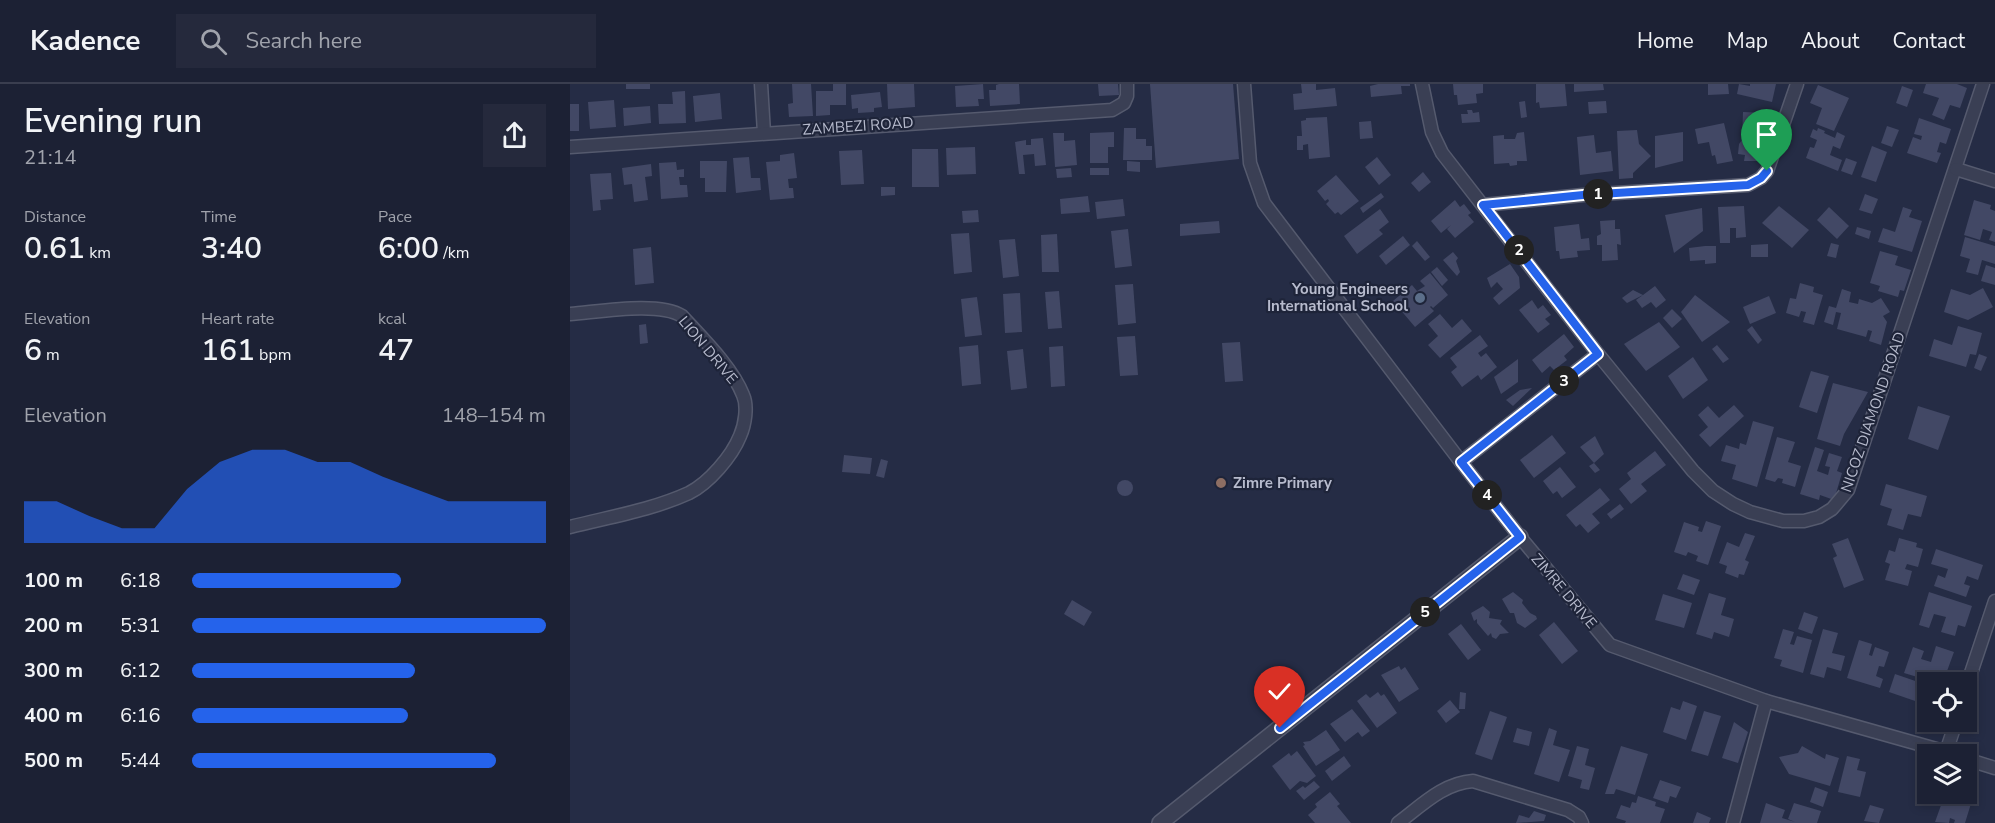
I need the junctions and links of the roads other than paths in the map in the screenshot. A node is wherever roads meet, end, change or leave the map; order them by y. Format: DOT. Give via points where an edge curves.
graph roads {
  1 [pos="761,84"];
  2 [pos="1127,84"];
  3 [pos="1244,84"];
  4 [pos="1422,84"];
  5 [pos="1797,84"];
  6 [pos="1983,84"];
  7 [pos="764,133"];
  8 [pos="570,147"];
  9 [pos="1956,169"];
  10 [pos="1995,181"];
  11 [pos="1483,205"];
  12 [pos="570,315"];
  13 [pos="1598,354"];
  14 [pos="1461,462"];
  15 [pos="570,527"];
  16 [pos="1520,537"];
  17 [pos="1995,601"];
  18 [pos="1971,672"];
  19 [pos="1766,701"];
  20 [pos="1918,744"];
  21 [pos="1977,762"];
  22 [pos="1995,768"];
  23 [pos="1160,823"];
  24 [pos="1398,823"];
  25 [pos="1582,823"];
  26 [pos="1733,823"];
  1 -- 7 [label="street"];
  2 -- 7 [label="street, ZAMBEZI ROAD" via="1124,103 1112,110"];
  3 -- 14 [label="street, ZIMRE DRIVE" via="1250,163 1264,203"];
  4 -- 11 [label="street, NICOZ DIAMOND ROAD" via="1431,132 1442,153"];
  5 -- 11 [label="street" via="1767,171 1748,185"];
  6 -- 9 [label="street, NICOZ DIAMOND ROAD"];
  7 -- 8 [label="street, ZAMBEZI ROAD"];
  9 -- 10 [label="street"];
  9 -- 13 [label="street, NICOZ DIAMOND ROAD" via="1848,490 1832,509 1819,517 1784,521 1732,504 1713,491"];
  11 -- 13 [label="street, NICOZ DIAMOND ROAD"];
  12 -- 15 [label="street, LION DRIVE" via="673,310 735,380 744,397 745,414 737,445 712,475 690,492"];
  13 -- 14 [label="street"];
  14 -- 16 [label="street, ZIMRE DRIVE"];
  16 -- 19 [label="street, ZIMRE DRIVE" via="1610,645"];
  16 -- 23 [label="street"];
  17 -- 18 [label="street"];
  19 -- 20 [label="street, ZIMRE DRIVE"];
  19 -- 26 [label="street"];
  21 -- 22 [label="street"];
  24 -- 25 [label="street" via="1449,786 1473,781 1568,810"];
}
